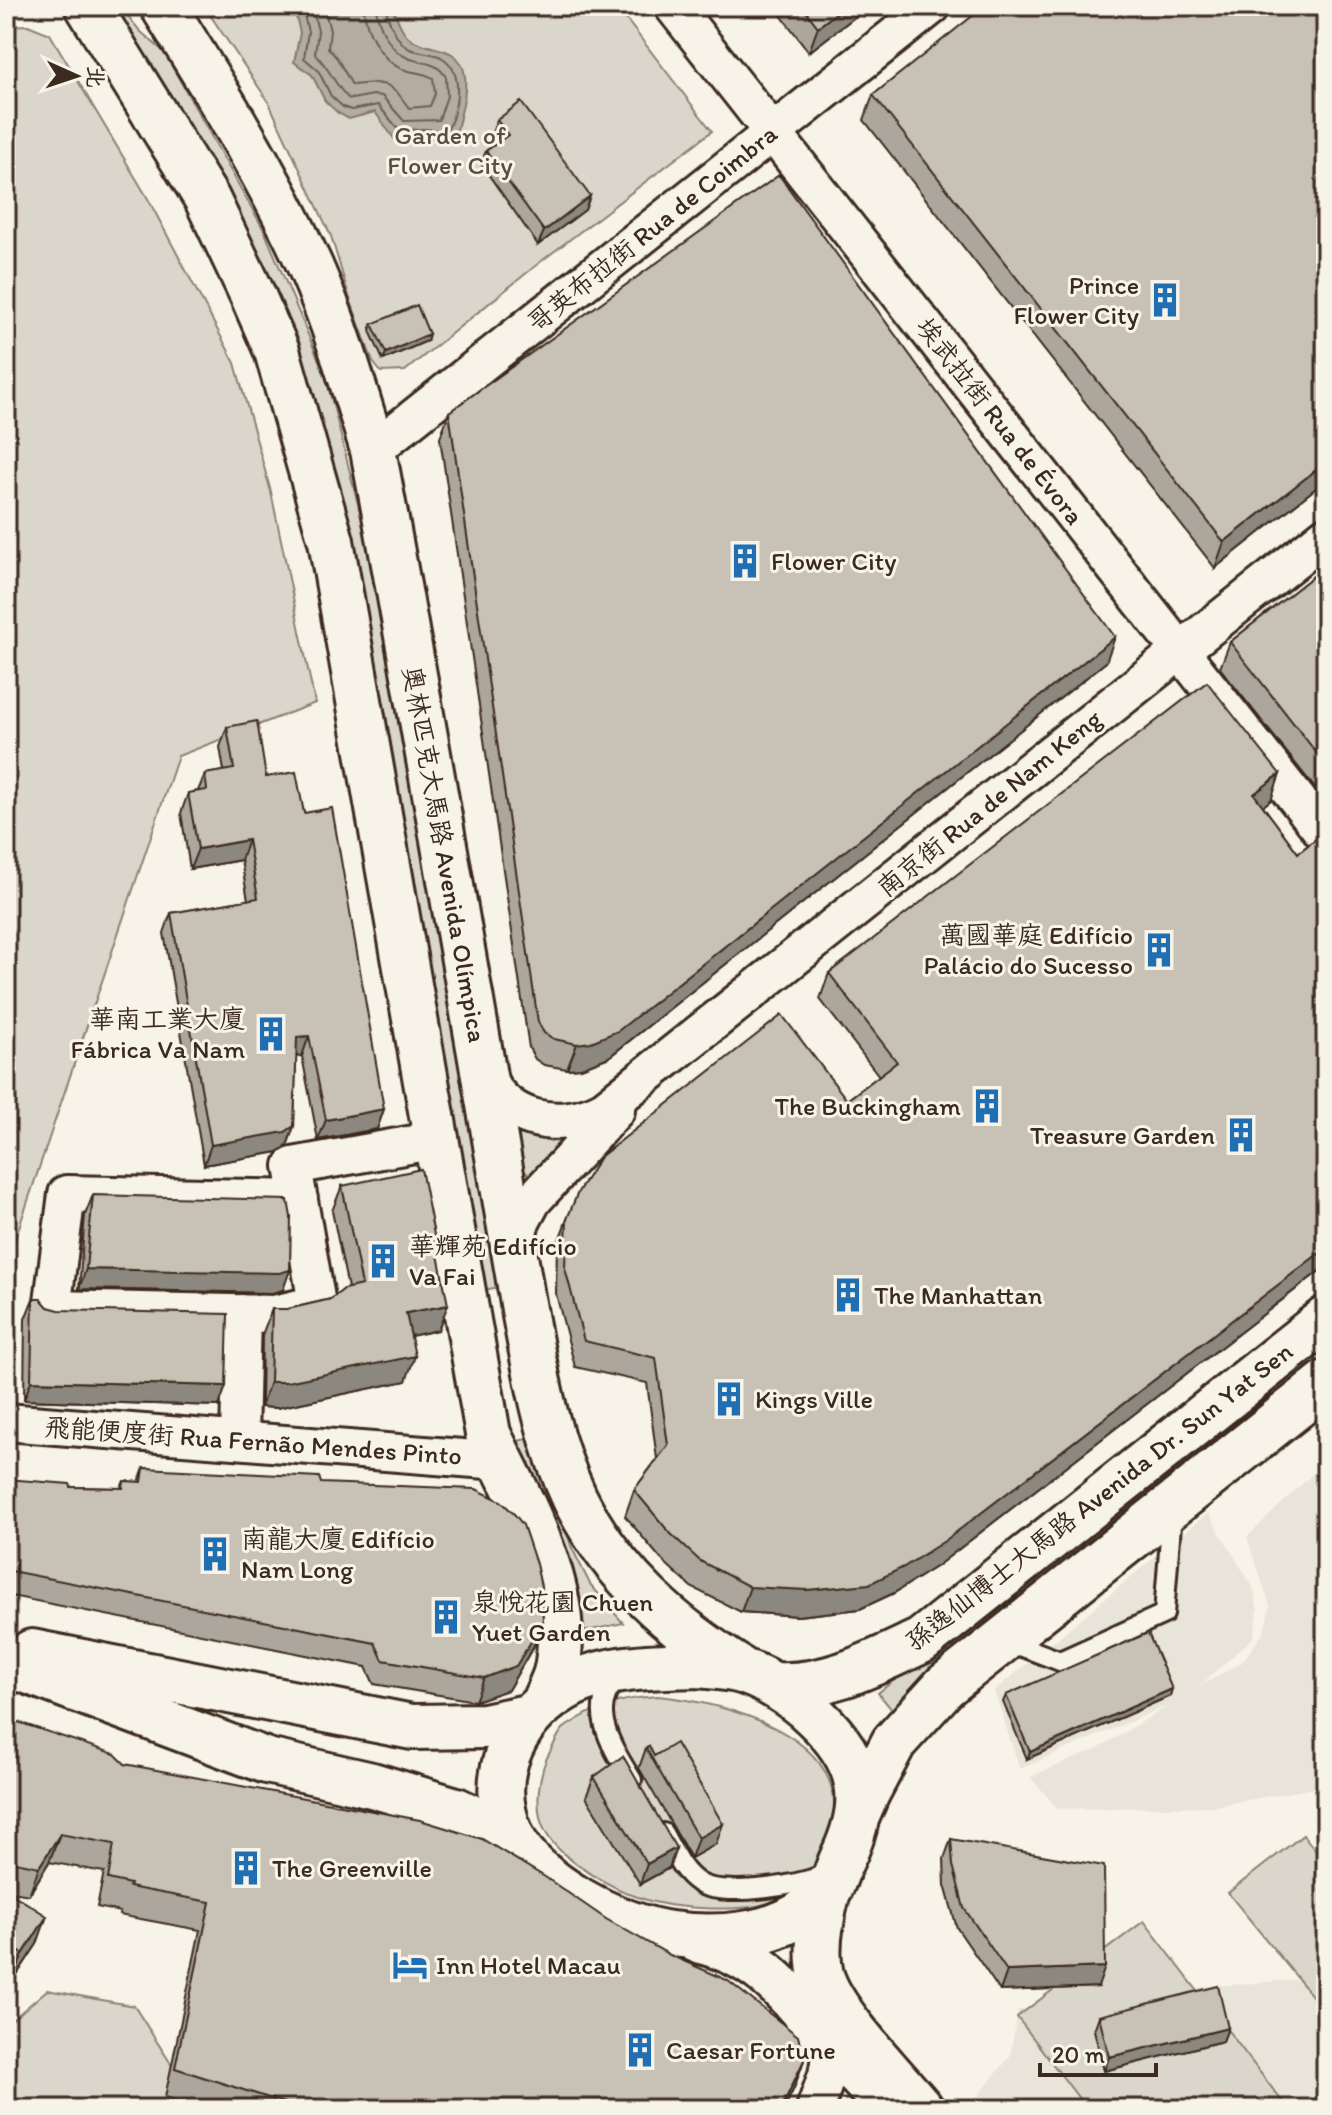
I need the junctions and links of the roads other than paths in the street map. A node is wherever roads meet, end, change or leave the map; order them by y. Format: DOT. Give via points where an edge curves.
graph roads {
  1 [pos="88,6"];
  2 [pos="163,6"];
  3 [pos="673,6"];
  4 [pos="932,6"];
  5 [pos="773,132"];
  6 [pos="373,450"];
  7 [pos="1326,535"];
  8 [pos="1181,651"];
  9 [pos="1326,836"];
  10 [pos="482,1062"];
  11 [pos="653,1071"];
  12 [pos="436,1140"];
  13 [pos="299,1199"];
  14 [pos="517,1265"];
  15 [pos="242,1313"];
  16 [pos="1326,1319"];
  17 [pos="1326,1383"];
  18 [pos="6,1422"];
  19 [pos="239,1440"];
  20 [pos="500,1461"];
  21 [pos="1173,1505"];
  22 [pos="1004,1640"];
  23 [pos="6,1647"];
  24 [pos="6,1663"];
  25 [pos="628,1671"];
  26 [pos="759,1678"];
  27 [pos="226,1689"];
  28 [pos="536,1710"];
  29 [pos="217,1743"];
  30 [pos="857,1817"];
  31 [pos="511,1836"];
  32 [pos="833,1879"];
  33 [pos="674,1935"];
  34 [pos="832,2045"];
  35 [pos="817,2104"];
  36 [pos="897,2106"];
  1 -- 12 [label="main road" via="207,199 277,351 331,541"];
  2 -- 6 [label="main road, 奧林匹克大馬路 Avenida Olímpica" via="261,167 310,267 336,330"];
  3 -- 5 [label="street, 埃武拉街 Rua de Évora"];
  4 -- 5 [label="street, 哥英布拉街 Rua de Coimbra"];
  5 -- 6 [label="street, 哥英布拉街 Rua de Coimbra"];
  5 -- 8 [label="street, 埃武拉街 Rua de Évora"];
  6 -- 10 [label="main road, 奧林匹克大馬路 Avenida Olímpica"];
  7 -- 8 [label="street, 南京街 Rua de Nam Keng"];
  8 -- 9 [label="street, 埃武拉街 Rua de Évora"];
  8 -- 11 [label="street, 南京街 Rua de Nam Keng"];
  10 -- 11 [label="street, 南京街 Rua de Nam Keng" via="509,1105 556,1122 582,1120 604,1109"];
  10 -- 14 [label="main road, 奧林匹克大馬路 Avenida Olímpica"];
  11 -- 14 [label="street, 南京街 Rua de Nam Keng" via="533,1200 520,1224"];
  12 -- 13 [label="street" via="293,1166"];
  12 -- 20 [label="main road" via="488,1434"];
  13 -- 15 [label="street" via="317,1304 274,1314"];
  13 -- 15 [label="street" via="67,1194 52,1309"];
  14 -- 26 [label="main road, 奧林匹克大馬路 Avenida Olímpica" via="542,1409 577,1502 613,1560 651,1603 685,1633"];
  15 -- 19 [label="street"];
  16 -- 26 [label="main road, 孫逸仙博士大馬路 Avenida Dr. Sun Yat Sen" via="921,1641 850,1675 794,1686"];
  17 -- 21 [label="main road, 孫逸仙博士大馬路 Avenida Dr. Sun Yat Sen"];
  18 -- 19 [label="street, 飛能便度街 Rua Fernão Mendes Pinto"];
  19 -- 20 [label="street, 飛能便度街 Rua Fernão Mendes Pinto"];
  20 -- 28 [label="main road" via="556,1591 556,1673"];
  21 -- 22 [label="main road, 孫逸仙博士大馬路 Avenida Dr. Sun Yat Sen"];
  21 -- 22 [label="lane" via="1164,1614 1060,1661"];
  22 -- 30 [label="main road, 孫逸仙博士大馬路 Avenida Dr. Sun Yat Sen" via="945,1686 894,1742"];
  23 -- 27 [label="main road"];
  24 -- 29 [label="main road"];
  25 -- 26 [label="main road" via="697,1665"];
  25 -- 28 [label="main road" via="574,1683"];
  25 -- 32 [label="lane" via="604,1697 607,1737 683,1868 699,1883 730,1890"];
  26 -- 30 [label="main road" via="800,1703 844,1751 857,1783"];
  27 -- 28 [label="main road" via="412,1727 484,1726"];
  27 -- 29 [label="main road" via="212,1699 207,1724"];
  28 -- 31 [label="main road" via="506,1754 500,1793"];
  29 -- 31 [label="main road" via="456,1810"];
  30 -- 32 [label="main road"];
  31 -- 33 [label="main road" via="554,1882 588,1906 618,1921"];
  32 -- 33 [label="main road" via="798,1917 769,1930"];
  32 -- 36 [label="main road" via="822,1917 821,1973 834,2005"];
  33 -- 34 [label="main road" via="744,1957 778,1981"];
  34 -- 35 [label="street"];
  34 -- 36 [label="main road"];
  35 -- 36 [label="street" via="857,2092"];
}
